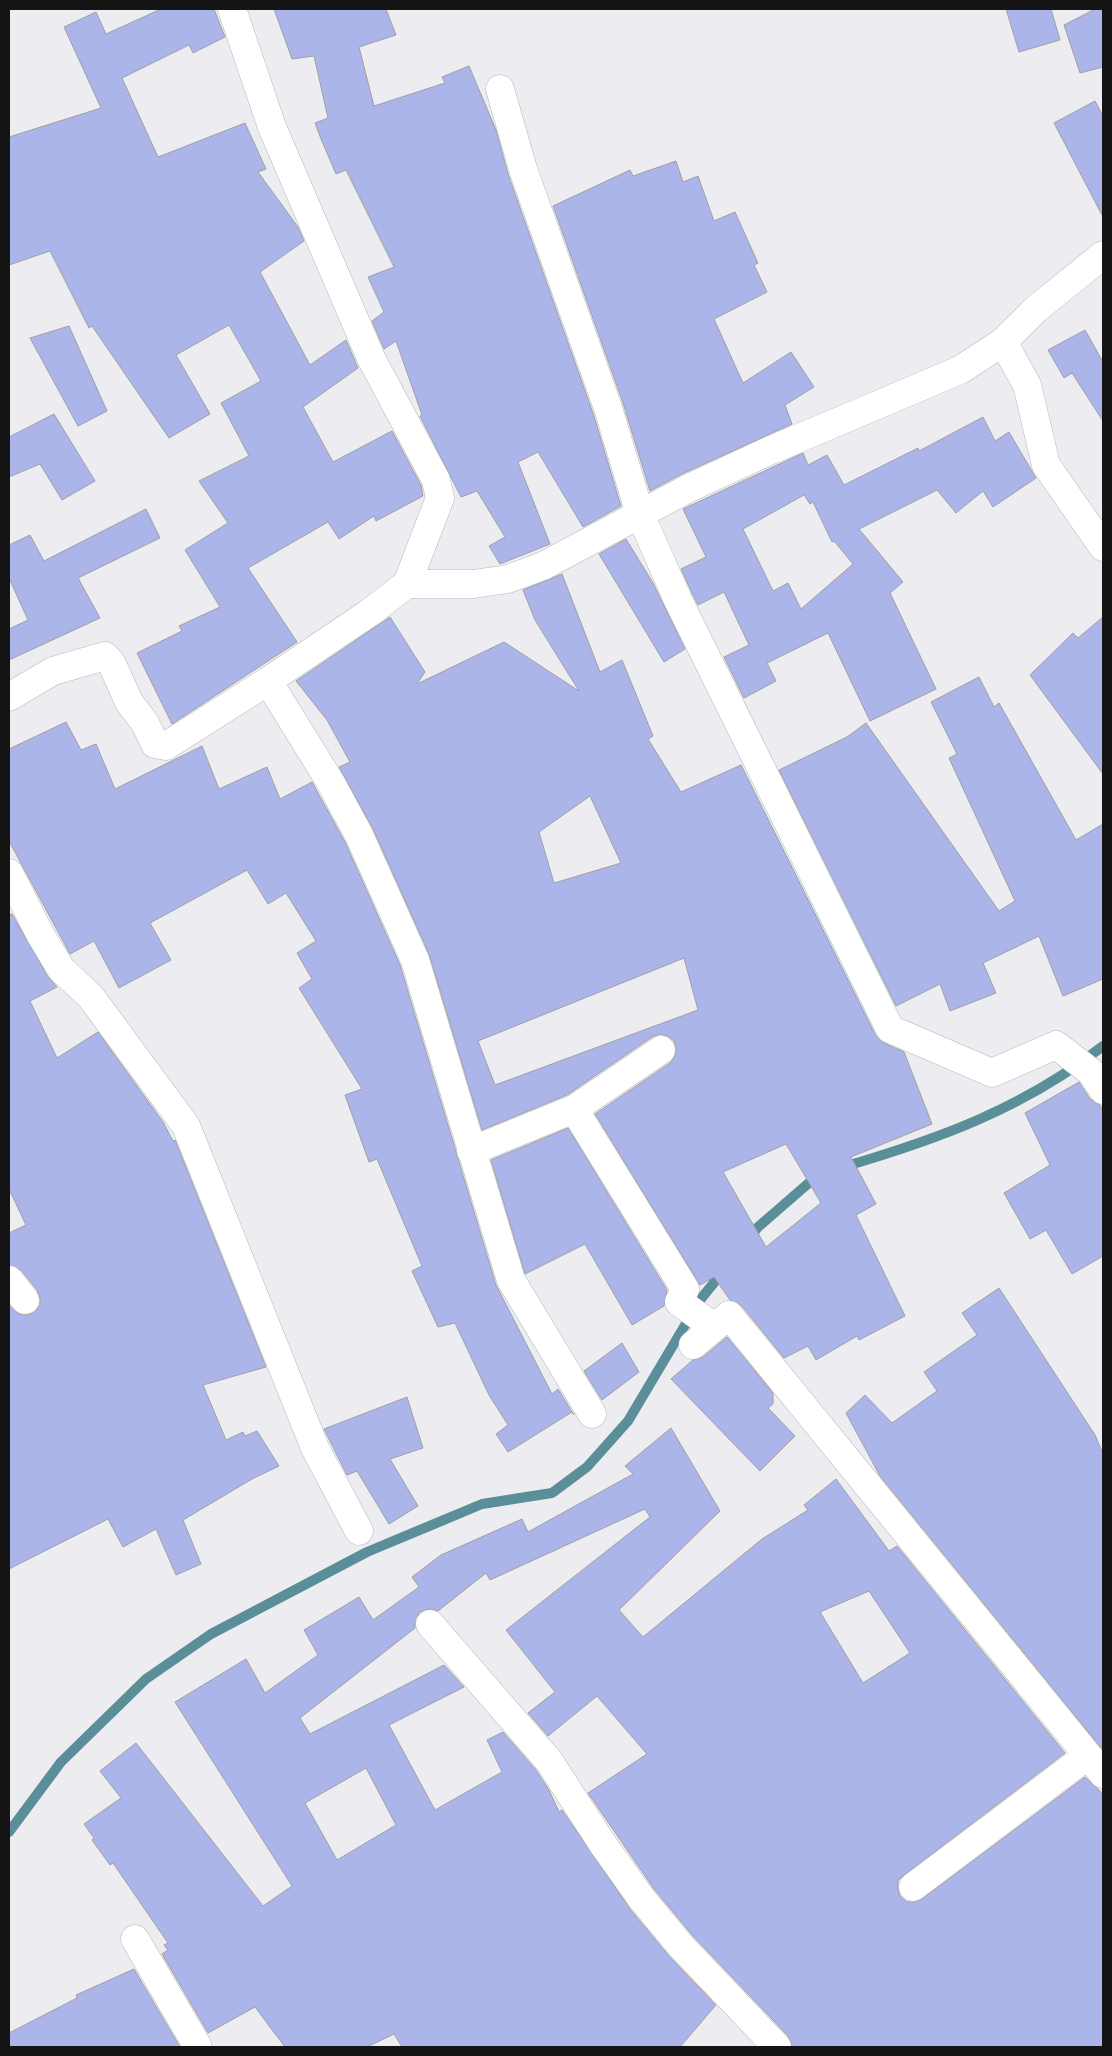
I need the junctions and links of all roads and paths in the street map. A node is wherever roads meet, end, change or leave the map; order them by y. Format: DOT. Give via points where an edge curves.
graph roads {
  1 [pos="232,9"];
  2 [pos="500,89"];
  3 [pos="1103,255"];
  4 [pos="1003,342"];
  5 [pos="640,514"];
  6 [pos="1103,547"];
  7 [pos="407,584"];
  8 [pos="268,681"];
  9 [pos="9,697"];
  10 [pos="9,874"];
  11 [pos="661,1050"];
  12 [pos="1097,1081"];
  13 [pos="574,1109"];
  14 [pos="471,1151"];
  15 [pos="701,1318"];
  16 [pos="693,1345"];
  17 [pos="592,1414"];
  18 [pos="358,1531"];
  19 [pos="430,1624"];
  20 [pos="1095,1765"];
  21 [pos="913,1887"];
  22 [pos="135,1939"];
  23 [pos="198,2047"];
  24 [pos="777,2047"];
  1 -- 7 [label="street" via="272,127 371,358 436,480 440,498"];
  2 -- 5 [label="street" via="523,169 608,408"];
  3 -- 4 [label="street" via="1036,309"];
  4 -- 5 [label="street" via="960,370 771,450"];
  4 -- 6 [label="street" via="1027,385 1046,465"];
  5 -- 7 [label="street" via="544,566 508,579 473,584"];
  5 -- 12 [label="street" via="678,600 890,1029 992,1073 1056,1044"];
  7 -- 8 [label="street"];
  8 -- 9 [label="street" via="166,746 155,744 105,656 53,671"];
  8 -- 14 [label="street" via="359,835 415,960"];
  10 -- 18 [label="street" via="61,969 91,997 186,1126 315,1448"];
  11 -- 13 [label="street"];
  13 -- 14 [label="street"];
  13 -- 15 [label="street" via="685,1289 679,1302"];
  14 -- 17 [label="street" via="511,1280"];
  15 -- 16 [label="street"];
  15 -- 20 [label="street" via="729,1315"];
  19 -- 24 [label="street" via="549,1761 642,1899"];
  20 -- 21 [label="street"];
  22 -- 23 [label="street"];
}
